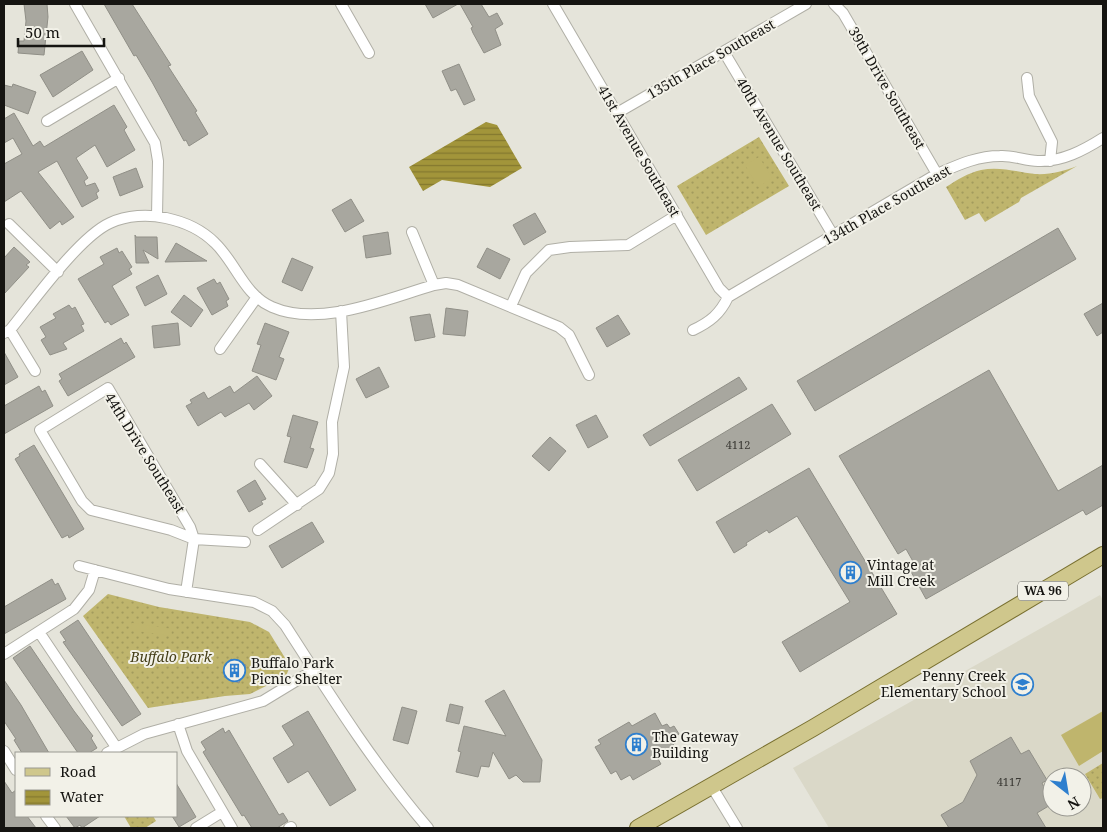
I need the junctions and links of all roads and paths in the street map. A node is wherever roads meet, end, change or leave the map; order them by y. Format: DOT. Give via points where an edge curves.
graph roads {
  1 [pos="74,4"];
  2 [pos="341,4"];
  3 [pos="553,4"];
  4 [pos="806,4"];
  5 [pos="834,4"];
  6 [pos="724,52"];
  7 [pos="369,53"];
  8 [pos="119,78"];
  9 [pos="1027,78"];
  10 [pos="617,112"];
  11 [pos="47,121"];
  12 [pos="1103,138"];
  13 [pos="1050,161"];
  14 [pos="937,174"];
  15 [pos="157,216"];
  16 [pos="677,216"];
  17 [pos="9,224"];
  18 [pos="412,232"];
  19 [pos="833,235"];
  20 [pos="58,272"];
  21 [pos="434,286"];
  22 [pos="257,297"];
  23 [pos="728,297"];
  24 [pos="511,306"];
  25 [pos="340,312"];
  26 [pos="693,330"];
  27 [pos="7,332"];
  28 [pos="220,349"];
  29 [pos="35,371"];
  30 [pos="588,375"];
  31 [pos="260,464"];
  32 [pos="296,505"];
  33 [pos="258,530"];
  34 [pos="194,539"];
  35 [pos="245,542"];
  36 [pos="1103,555"];
  37 [pos="79,566"];
  38 [pos="94,570"];
  39 [pos="186,592"];
  40 [pos="39,632"];
  41 [pos="4,654"];
  42 [pos="314,670"];
  43 [pos="178,724"];
  44 [pos="116,747"];
  45 [pos="4,751"];
  46 [pos="108,752"];
  47 [pos="15,768"];
  48 [pos="712,787"];
  49 [pos="222,812"];
  50 [pos="47,817"];
  51 [pos="55,828"];
  52 [pos="196,828"];
  53 [pos="232,828"];
  54 [pos="428,828"];
  55 [pos="638,828"];
  56 [pos="737,828"];
  1 -- 8 [label="street"];
  2 -- 7 [label="street"];
  3 -- 10 [label="street, 41st Avenue Southeast"];
  4 -- 6 [label="street, 135th Place Southeast"];
  5 -- 14 [label="street, 39th Drive Southeast" via="843,13"];
  6 -- 10 [label="street, 135th Place Southeast"];
  6 -- 19 [label="street, 40th Avenue Southeast"];
  8 -- 11 [label="street"];
  8 -- 15 [label="street" via="155,143 158,161"];
  9 -- 13 [label="street" via="1029,96 1052,142"];
  10 -- 16 [label="street, 41st Avenue Southeast"];
  12 -- 13 [label="street, 134th Place Southeast" via="1082,150"];
  13 -- 14 [label="street, 134th Place Southeast" via="989,156 963,162"];
  14 -- 19 [label="street, 134th Place Southeast"];
  15 -- 20 [label="street" via="138,216 110,223 83,244"];
  15 -- 22 [label="street" via="179,221 208,235"];
  16 -- 23 [label="street, 41st Avenue Southeast" via="719,288"];
  16 -- 24 [label="street" via="628,245 570,246 549,250 526,273"];
  17 -- 20 [label="street"];
  18 -- 21 [label="street"];
  19 -- 23 [label="street, 134th Place Southeast"];
  20 -- 27 [label="street"];
  21 -- 24 [label="street" via="458,285"];
  21 -- 25 [label="street"];
  22 -- 25 [label="street" via="271,307 302,314"];
  22 -- 28 [label="street"];
  23 -- 26 [label="street, 134th Place Southeast" via="722,310 708,323"];
  24 -- 30 [label="street" via="559,326 569,335"];
  25 -- 32 [label="street" via="344,367 332,422 330,473 319,489"];
  27 -- 29 [label="street"];
  31 -- 32 [label="street"];
  32 -- 33 [label="street"];
  34 -- 34 [label="street, 44th Drive Southeast" via="90,510 40,430 108,388 190,526"];
  34 -- 35 [label="street"];
  34 -- 39 [label="street"];
  36 -- 48 [label="main road, WA 96"];
  37 -- 38 [label="street"];
  38 -- 39 [label="street"];
  38 -- 40 [label="street" via="89,590 74,609"];
  39 -- 42 [label="street" via="254,602 272,611"];
  40 -- 41 [label="street"];
  40 -- 44 [label="street"];
  42 -- 43 [label="street" via="263,702"];
  42 -- 54 [label="street" via="392,785"];
  43 -- 44 [label="street"];
  43 -- 49 [label="street" via="187,752"];
  44 -- 46 [label="street"];
  45 -- 47 [label="street"];
  48 -- 55 [label="main road, WA 96"];
  48 -- 56 [label="street"];
  49 -- 52 [label="street"];
  49 -- 53 [label="street"];
  50 -- 51 [label="street"];
}
